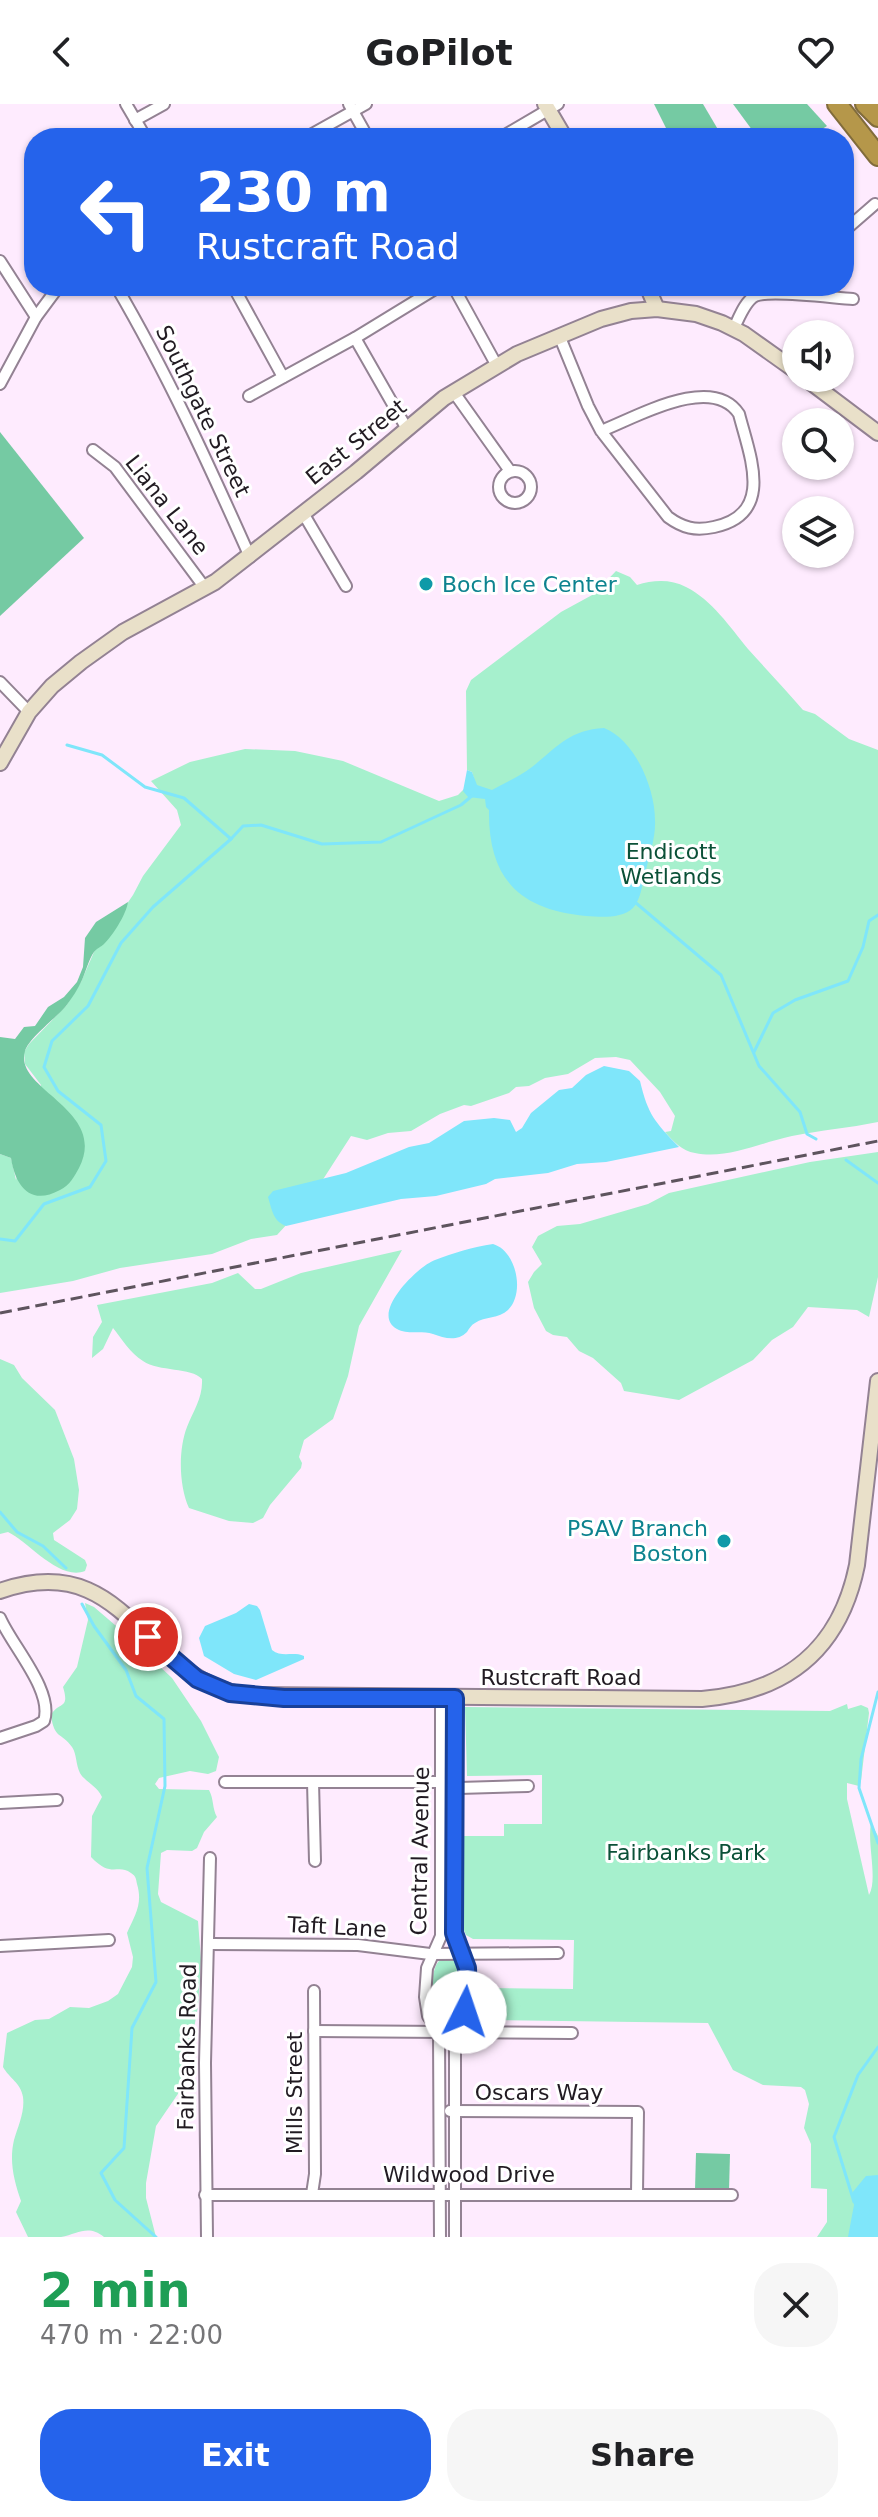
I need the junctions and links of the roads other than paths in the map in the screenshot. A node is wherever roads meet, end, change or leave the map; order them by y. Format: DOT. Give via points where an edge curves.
graph roads {
  1 [pos="126,104"];
  2 [pos="164,104"];
  3 [pos="366,104"];
  4 [pos="837,104"];
  5 [pos="865,104"];
  6 [pos="550,106"];
  7 [pos="352,108"];
  8 [pos="878,117"];
  9 [pos="135,120"];
  10 [pos="140,128"];
  11 [pos="321,128"];
  12 [pos="363,128"];
  13 [pos="516,128"];
  14 [pos="560,128"];
  15 [pos="878,156"];
  16 [pos="875,204"];
  17 [pos="854,222"];
  18 [pos="0,261"];
  19 [pos="52,296"];
  20 [pos="121,296"];
  21 [pos="239,296"];
  22 [pos="424,296"];
  23 [pos="458,296"];
  24 [pos="651,296"];
  25 [pos="753,296"];
  26 [pos="803,296"];
  27 [pos="853,299"];
  28 [pos="657,309"];
  29 [pos="36,317"];
  30 [pos="734,328"];
  31 [pos="559,335"];
  32 [pos="355,338"];
  33 [pos="782,361"];
  34 [pos="497,366"];
  35 [pos="283,377"];
  36 [pos="0,384"];
  37 [pos="453,391"];
  38 [pos="824,392"];
  39 [pos="249,396"];
  40 [pos="407,429"];
  41 [pos="601,431"];
  42 [pos="878,433"];
  43 [pos="93,450"];
  44 [pos="510,471"];
  45 [pos="303,513"];
  46 [pos="250,557"];
  47 [pos="346,586"];
  48 [pos="205,588"];
  49 [pos="0,682"];
  50 [pos="29,712"];
  51 [pos="0,763"];
  52 [pos="878,1381"];
  53 [pos="0,1591"];
  54 [pos="0,1618"];
  55 [pos="448,1698"];
  56 [pos="0,1738"];
  57 [pos="225,1782"];
  58 [pos="313,1782"];
  59 [pos="441,1782"];
  60 [pos="528,1786"];
  61 [pos="454,1787"];
  62 [pos="57,1800"];
  63 [pos="0,1803"];
  64 [pos="210,1858"];
  65 [pos="315,1861"];
  66 [pos="109,1940"];
  67 [pos="210,1944"];
  68 [pos="0,1946"];
  69 [pos="558,1953"];
  70 [pos="434,1954"];
  71 [pos="461,1954"];
  72 [pos="314,1991"];
  73 [pos="314,2031"];
  74 [pos="439,2032"];
  75 [pos="455,2032"];
  76 [pos="572,2033"];
  77 [pos="440,2111"];
  78 [pos="454,2111"];
  79 [pos="312,2194"];
  80 [pos="440,2194"];
  81 [pos="455,2194"];
  82 [pos="637,2194"];
  83 [pos="205,2195"];
  84 [pos="732,2195"];
  85 [pos="207,2237"];
  86 [pos="440,2237"];
  87 [pos="455,2237"];
  1 -- 9 [label="street"];
  2 -- 9 [label="street"];
  3 -- 7 [label="street"];
  4 -- 15 [label="highway"];
  5 -- 8 [label="highway"];
  6 -- 13 [label="street"];
  6 -- 14 [label="main road"];
  7 -- 11 [label="street"];
  7 -- 12 [label="street"];
  9 -- 10 [label="street"];
  16 -- 17 [label="street"];
  18 -- 29 [label="street"];
  19 -- 29 [label="street"];
  20 -- 46 [label="street, Southgate Street"];
  21 -- 35 [label="street"];
  22 -- 32 [label="street"];
  23 -- 34 [label="street"];
  24 -- 28 [label="main road"];
  25 -- 30 [label="street"];
  26 -- 27 [label="street"];
  28 -- 30 [label="main road, East Street" via="696,314"];
  28 -- 31 [label="main road, East Street" via="615,315"];
  29 -- 36 [label="street"];
  30 -- 33 [label="main road, East Street"];
  31 -- 34 [label="main road, East Street"];
  31 -- 41 [label="street"];
  32 -- 35 [label="street"];
  32 -- 40 [label="street"];
  34 -- 37 [label="main road, East Street"];
  35 -- 39 [label="street"];
  37 -- 40 [label="main road, East Street"];
  37 -- 44 [label="street"];
  38 -- 42 [label="main road"];
  40 -- 45 [label="main road, East Street"];
  41 -- 41 [label="street" via="681,527 716,527 737,519 750,504 755,485 739,414 716,396 694,396"];
  43 -- 48 [label="street, Liana Lane" via="115,467"];
  45 -- 46 [label="main road, East Street"];
  45 -- 47 [label="street"];
  46 -- 48 [label="main road, East Street"];
  48 -- 50 [label="main road, East Street" via="123,632 52,686"];
  49 -- 50 [label="street"];
  50 -- 51 [label="main road, East Street"];
  52 -- 55 [label="main road, Rustcraft Road" via="853,1586 832,1632 802,1665 765,1686 702,1699"];
  53 -- 55 [label="main road, Rustcraft Road" via="50,1582 87,1589 123,1612 185,1670 230,1693"];
  54 -- 56 [label="street" via="42,1692 46,1710 44,1721 36,1726"];
  55 -- 59 [label="street, Central Avenue"];
  55 -- 61 [label="street, Central Avenue"];
  57 -- 58 [label="street"];
  58 -- 59 [label="street"];
  58 -- 65 [label="street"];
  59 -- 61 [label="street"];
  59 -- 70 [label="street, Central Avenue" via="441,1936"];
  60 -- 61 [label="street"];
  61 -- 71 [label="street, Central Avenue" via="454,1933"];
  62 -- 63 [label="street"];
  64 -- 67 [label="street, Fairbanks Road"];
  66 -- 68 [label="street"];
  67 -- 70 [label="street, Taft Lane" via="367,1946"];
  67 -- 83 [label="street, Fairbanks Road"];
  69 -- 71 [label="street, Taft Lane"];
  70 -- 71 [label="street, Taft Lane"];
  70 -- 74 [label="street, Central Avenue" via="427,1968 426,2006"];
  71 -- 75 [label="street, Central Avenue" via="468,2001"];
  72 -- 73 [label="street, Mills Street"];
  73 -- 74 [label="street"];
  73 -- 79 [label="street, Mills Street"];
  74 -- 75 [label="street"];
  74 -- 77 [label="street, Central Avenue"];
  75 -- 76 [label="street"];
  75 -- 78 [label="street, Central Avenue"];
  77 -- 78 [label="street, Oscars Way"];
  77 -- 80 [label="street, Central Avenue"];
  78 -- 81 [label="street, Central Avenue"];
  78 -- 82 [label="street, Oscars Way" via="638,2112"];
  79 -- 80 [label="street, Wildwood Drive"];
  79 -- 83 [label="street, Wildwood Drive"];
  80 -- 81 [label="street, Wildwood Drive"];
  80 -- 86 [label="street, Central Avenue"];
  81 -- 82 [label="street, Wildwood Drive"];
  81 -- 87 [label="street, Central Avenue"];
  82 -- 84 [label="street, Wildwood Drive"];
  83 -- 85 [label="street, Fairbanks Road"];
}
